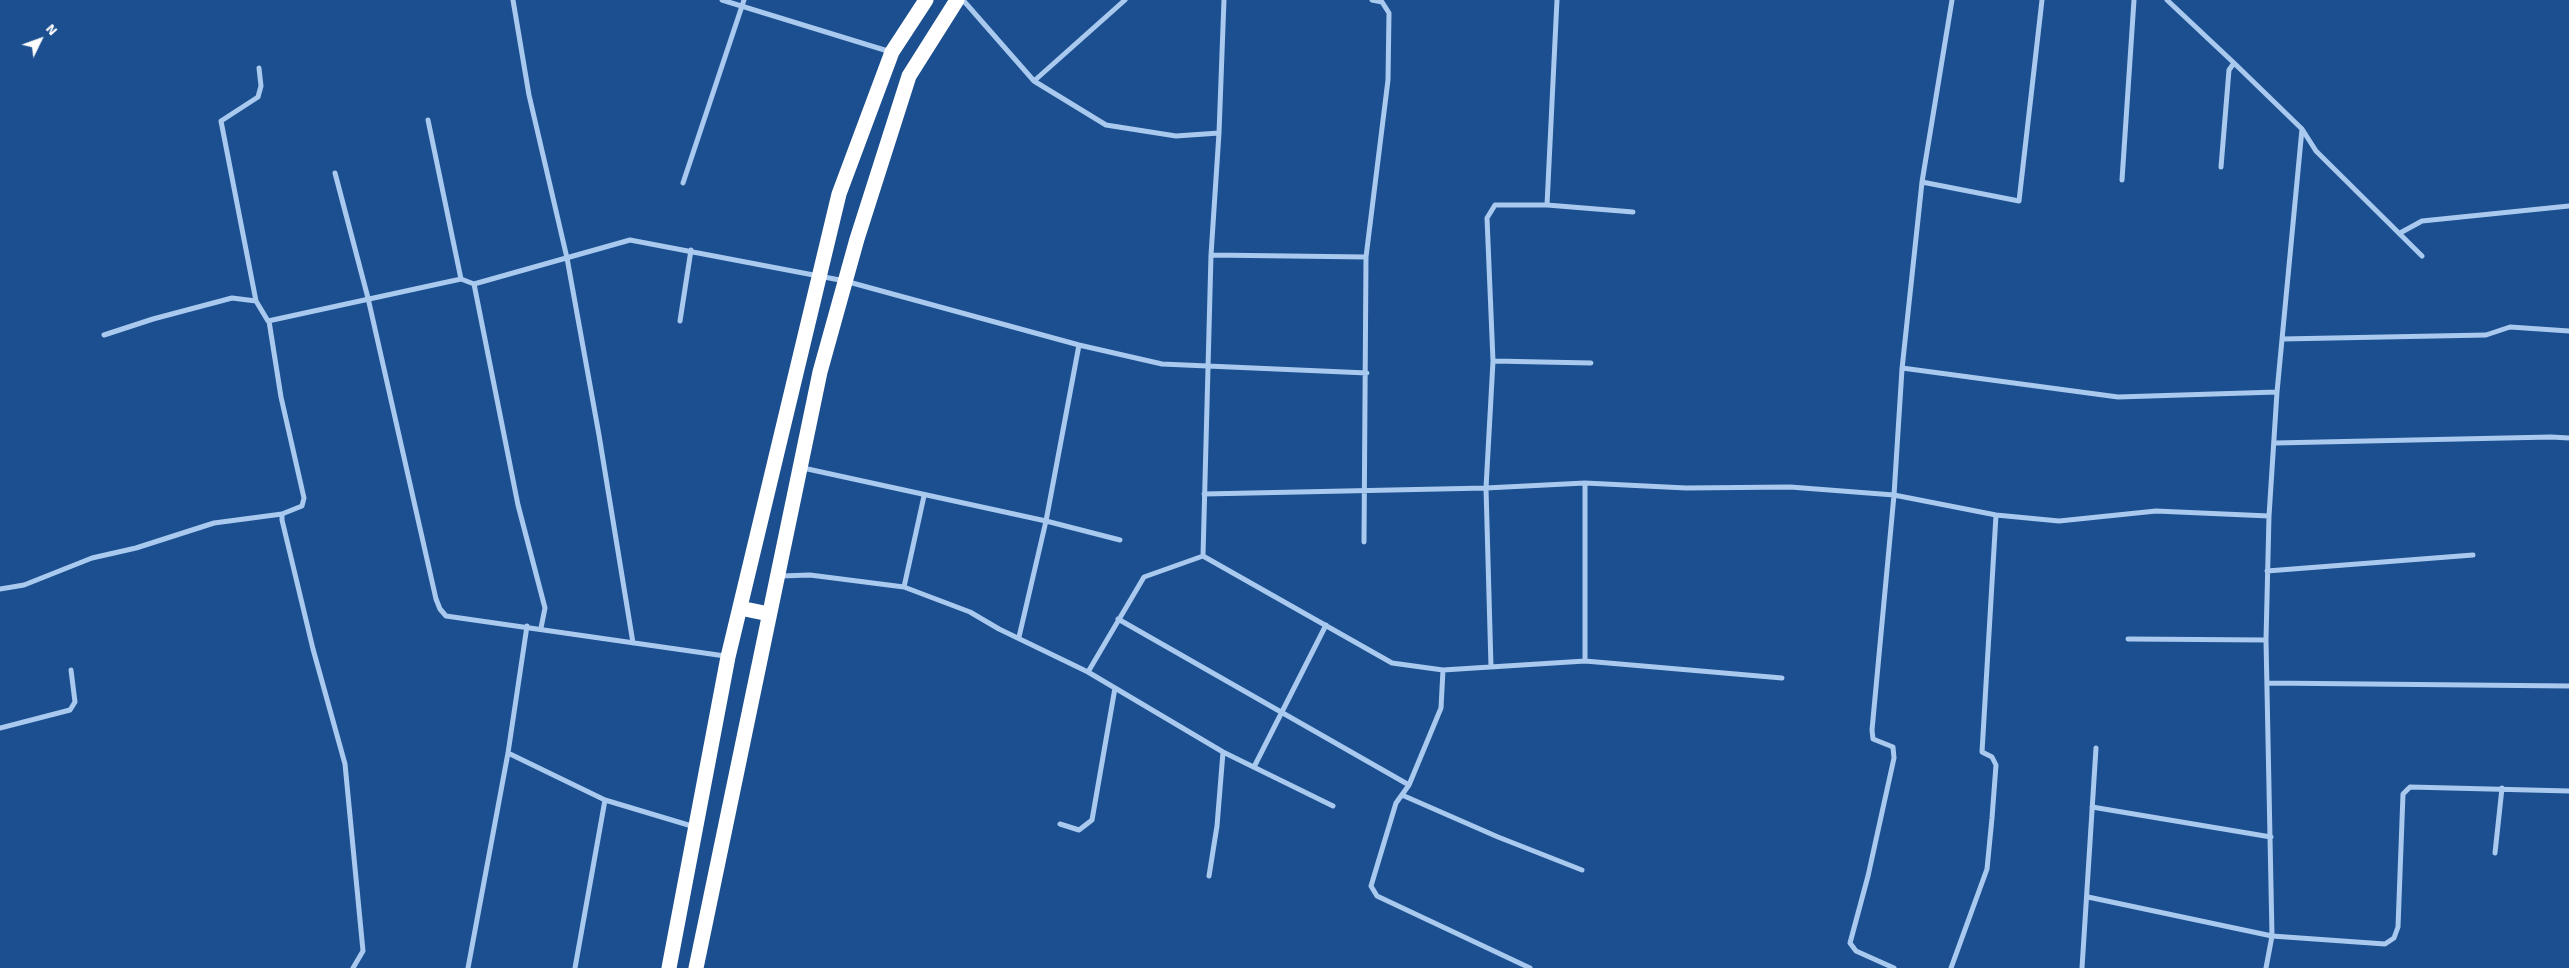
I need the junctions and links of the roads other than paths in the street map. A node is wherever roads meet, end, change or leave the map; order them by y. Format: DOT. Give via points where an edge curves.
graph roads {
  1 [pos="513,0"];
  2 [pos="722,0"];
  3 [pos="744,0"];
  4 [pos="926,0"];
  5 [pos="957,0"];
  6 [pos="963,0"];
  7 [pos="1125,0"];
  8 [pos="1224,0"];
  9 [pos="1372,0"];
  10 [pos="1557,0"];
  11 [pos="1952,0"];
  12 [pos="2042,0"];
  13 [pos="2134,0"];
  14 [pos="2167,0"];
  15 [pos="742,7"];
  16 [pos="892,52"];
  17 [pos="2234,63"];
  18 [pos="259,68"];
  19 [pos="1034,81"];
  20 [pos="428,120"];
  21 [pos="2302,129"];
  22 [pos="1219,132"];
  23 [pos="2221,167"];
  24 [pos="335,173"];
  25 [pos="2122,180"];
  26 [pos="1922,182"];
  27 [pos="683,183"];
  28 [pos="1547,205"];
  29 [pos="2569,206"];
  30 [pos="1633,212"];
  31 [pos="2400,233"];
  32 [pos="691,250"];
  33 [pos="1211,255"];
  34 [pos="2422,256"];
  35 [pos="1366,257"];
  36 [pos="567,258"];
  37 [pos="820,276"];
  38 [pos="461,280"];
  39 [pos="845,281"];
  40 [pos="474,284"];
  41 [pos="368,298"];
  42 [pos="256,301"];
  43 [pos="269,321"];
  44 [pos="680,321"];
  45 [pos="2569,331"];
  46 [pos="104,335"];
  47 [pos="2282,339"];
  48 [pos="1078,345"];
  49 [pos="1493,361"];
  50 [pos="1591,362"];
  51 [pos="1207,368"];
  52 [pos="1902,368"];
  53 [pos="1367,373"];
  54 [pos="2277,392"];
  55 [pos="2569,438"];
  56 [pos="2275,443"];
  57 [pos="800,467"];
  58 [pos="1585,483"];
  59 [pos="1486,488"];
  60 [pos="1365,490"];
  61 [pos="1204,494"];
  62 [pos="924,496"];
  63 [pos="1894,496"];
  64 [pos="282,514"];
  65 [pos="1996,515"];
  66 [pos="2269,516"];
  67 [pos="1046,521"];
  68 [pos="1120,540"];
  69 [pos="1364,542"];
  70 [pos="2473,555"];
  71 [pos="1203,556"];
  72 [pos="2268,571"];
  73 [pos="777,576"];
  74 [pos="904,587"];
  75 [pos="0,589"];
  76 [pos="740,608"];
  77 [pos="769,614"];
  78 [pos="1118,619"];
  79 [pos="1326,625"];
  80 [pos="527,626"];
  81 [pos="540,628"];
  82 [pos="1019,637"];
  83 [pos="2128,638"];
  84 [pos="2266,640"];
  85 [pos="632,643"];
  86 [pos="728,657"];
  87 [pos="1585,661"];
  88 [pos="1491,666"];
  89 [pos="71,670"];
  90 [pos="1443,670"];
  91 [pos="1088,672"];
  92 [pos="1782,678"];
  93 [pos="2266,683"];
  94 [pos="2569,686"];
  95 [pos="1115,688"];
  96 [pos="1282,714"];
  97 [pos="0,728"];
  98 [pos="2096,748"];
  99 [pos="508,752"];
  100 [pos="1223,752"];
  101 [pos="1254,767"];
  102 [pos="1409,785"];
  103 [pos="2502,788"];
  104 [pos="2569,791"];
  105 [pos="1402,795"];
  106 [pos="605,800"];
  107 [pos="1332,806"];
  108 [pos="2092,807"];
  109 [pos="1060,824"];
  110 [pos="696,827"];
  111 [pos="2271,837"];
  112 [pos="2495,853"];
  113 [pos="1582,870"];
  114 [pos="1209,876"];
  115 [pos="2088,897"];
  116 [pos="2272,936"];
  117 [pos="353,968"];
  118 [pos="468,968"];
  119 [pos="575,968"];
  120 [pos="669,968"];
  121 [pos="696,968"];
  122 [pos="1530,968"];
  123 [pos="1894,968"];
  124 [pos="1951,968"];
  125 [pos="2082,968"];
  126 [pos="2266,968"];
  1 -- 36 [label="street" via="529,95"];
  2 -- 15 [label="street"];
  3 -- 15 [label="street"];
  4 -- 16 [label="highway"];
  5 -- 39 [label="highway" via="909,76"];
  6 -- 19 [label="street"];
  7 -- 19 [label="street"];
  8 -- 22 [label="street"];
  9 -- 35 [label="street" via="1382,2 1389,13 1388,80"];
  10 -- 28 [label="street"];
  11 -- 26 [label="street"];
  12 -- 26 [label="street" via="2019,200"];
  13 -- 25 [label="street"];
  14 -- 17 [label="street"];
  15 -- 16 [label="street"];
  15 -- 27 [label="street"];
  16 -- 37 [label="highway" via="839,194"];
  17 -- 21 [label="street"];
  17 -- 23 [label="street" via="2229,70"];
  18 -- 42 [label="street" via="261,86 258,97 221,121"];
  19 -- 22 [label="street" via="1106,125 1176,136"];
  20 -- 38 [label="street"];
  21 -- 31 [label="street" via="2316,151"];
  21 -- 47 [label="street"];
  22 -- 33 [label="street"];
  24 -- 41 [label="street"];
  26 -- 52 [label="street"];
  28 -- 30 [label="street"];
  28 -- 49 [label="street" via="1495,205 1488,218"];
  29 -- 31 [label="street" via="2422,221"];
  31 -- 34 [label="street"];
  32 -- 36 [label="street" via="630,240"];
  32 -- 37 [label="street"];
  32 -- 44 [label="street"];
  33 -- 35 [label="street"];
  33 -- 51 [label="street"];
  35 -- 53 [label="street"];
  36 -- 40 [label="street"];
  36 -- 85 [label="street" via="608,484"];
  37 -- 39 [label="street"];
  37 -- 76 [label="highway"];
  38 -- 40 [label="street"];
  38 -- 41 [label="street"];
  39 -- 48 [label="street"];
  39 -- 57 [label="highway" via="820,372"];
  40 -- 81 [label="street" via="518,505 546,608"];
  41 -- 43 [label="street"];
  41 -- 80 [label="street" via="440,609 446,616"];
  42 -- 43 [label="street"];
  42 -- 46 [label="street" via="232,298 153,318"];
  43 -- 64 [label="street" via="304,498 302,506"];
  45 -- 47 [label="street" via="2510,327 2486,335"];
  47 -- 54 [label="street"];
  48 -- 51 [label="street" via="1162,364"];
  48 -- 67 [label="street"];
  49 -- 50 [label="street"];
  49 -- 59 [label="street"];
  51 -- 53 [label="street"];
  51 -- 61 [label="street"];
  52 -- 54 [label="street" via="2118,397"];
  52 -- 63 [label="street"];
  53 -- 60 [label="street"];
  54 -- 56 [label="street"];
  55 -- 56 [label="street"];
  56 -- 66 [label="street"];
  57 -- 62 [label="street"];
  57 -- 73 [label="highway"];
  58 -- 59 [label="street"];
  58 -- 63 [label="street" via="1686,488 1790,487"];
  58 -- 87 [label="street"];
  59 -- 60 [label="street"];
  59 -- 88 [label="street"];
  60 -- 61 [label="street"];
  60 -- 69 [label="street"];
  61 -- 71 [label="street"];
  62 -- 67 [label="street"];
  62 -- 74 [label="street"];
  63 -- 65 [label="street"];
  63 -- 123 [label="street" via="1872,730 1873,739 1893,746 1894,758 1850,943 1856,951"];
  64 -- 75 [label="street" via="214,523 136,548 92,558 24,585"];
  64 -- 117 [label="street" via="345,764 363,951"];
  65 -- 66 [label="street" via="2059,521 2156,511"];
  65 -- 124 [label="street" via="1982,752 1992,757 1996,765 1992,818 1986,869"];
  66 -- 72 [label="street"];
  67 -- 68 [label="street"];
  67 -- 82 [label="street"];
  70 -- 72 [label="street"];
  71 -- 78 [label="street" via="1144,577"];
  71 -- 79 [label="street"];
  72 -- 84 [label="street"];
  73 -- 74 [label="street" via="810,575"];
  73 -- 77 [label="highway"];
  74 -- 82 [label="street" via="970,612"];
  76 -- 77 [label="highway"];
  76 -- 86 [label="highway"];
  77 -- 121 [label="highway"];
  78 -- 91 [label="street"];
  78 -- 96 [label="street"];
  79 -- 90 [label="street" via="1392,663"];
  79 -- 96 [label="street"];
  80 -- 81 [label="street"];
  80 -- 99 [label="street"];
  81 -- 85 [label="street"];
  82 -- 91 [label="street"];
  83 -- 84 [label="street"];
  84 -- 93 [label="street"];
  85 -- 86 [label="street"];
  86 -- 110 [label="highway"];
  87 -- 88 [label="street"];
  87 -- 92 [label="street"];
  88 -- 90 [label="street"];
  89 -- 97 [label="street" via="75,702 70,710"];
  90 -- 102 [label="street" via="1441,708"];
  91 -- 95 [label="street"];
  93 -- 94 [label="street"];
  93 -- 111 [label="street"];
  95 -- 100 [label="street"];
  95 -- 109 [label="street" via="1092,820 1079,830"];
  96 -- 101 [label="street"];
  96 -- 102 [label="street"];
  98 -- 108 [label="street"];
  99 -- 106 [label="street"];
  99 -- 118 [label="street"];
  100 -- 101 [label="street"];
  100 -- 114 [label="street"];
  101 -- 107 [label="street"];
  102 -- 105 [label="street"];
  103 -- 104 [label="street"];
  103 -- 112 [label="street"];
  103 -- 116 [label="street" via="2410,787 2403,794 2398,927 2394,938 2385,944"];
  105 -- 113 [label="street"];
  105 -- 122 [label="street" via="1396,803 1371,886 1377,896"];
  106 -- 110 [label="street"];
  106 -- 119 [label="street"];
  108 -- 111 [label="street"];
  108 -- 115 [label="street"];
  110 -- 120 [label="highway"];
  111 -- 116 [label="street"];
  115 -- 116 [label="street"];
  115 -- 125 [label="street"];
  116 -- 126 [label="street"];
}
